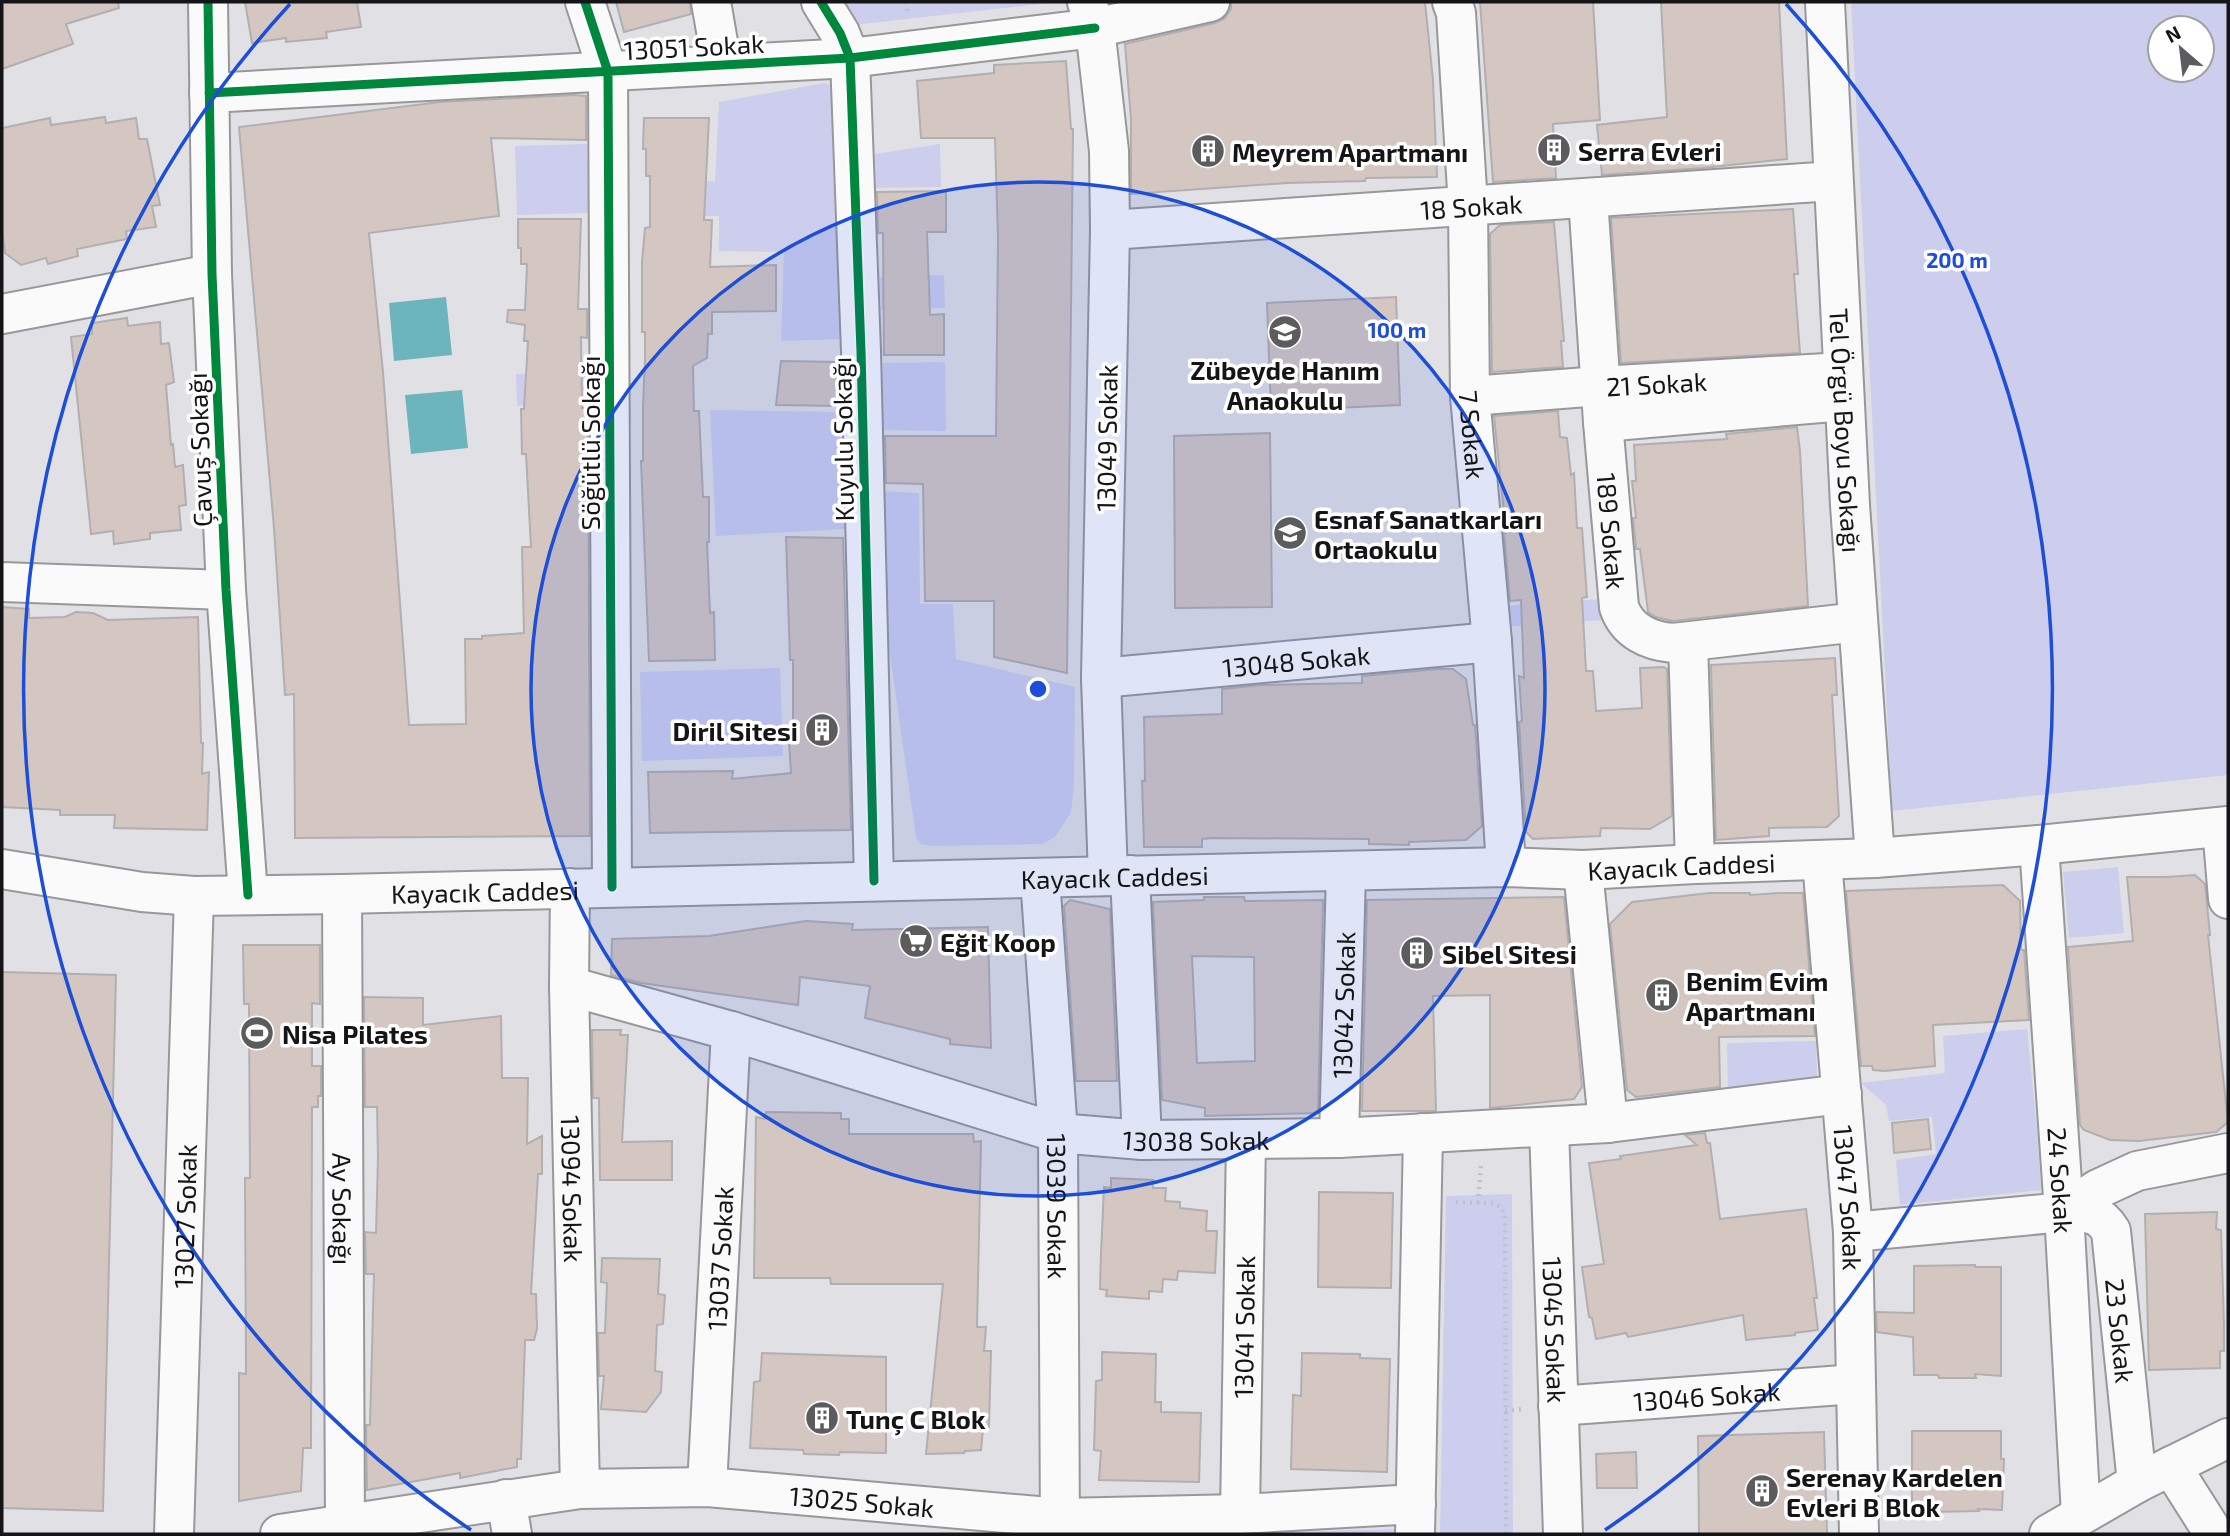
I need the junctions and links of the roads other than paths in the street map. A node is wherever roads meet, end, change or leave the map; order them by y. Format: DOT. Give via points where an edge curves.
graph roads {
  1 [pos="208,2"];
  2 [pos="585,2"];
  3 [pos="710,2"];
  4 [pos="821,2"];
  5 [pos="1210,2"];
  6 [pos="1452,2"];
  7 [pos="1825,2"];
  8 [pos="1091,15"];
  9 [pos="850,58"];
  10 [pos="722,65"];
  11 [pos="608,72"];
  12 [pos="209,93"];
  13 [pos="1833,181"];
  14 [pos="1588,198"];
  15 [pos="1468,206"];
  16 [pos="1110,230"];
  17 [pos="212,274"];
  18 [pos="2,314"];
  19 [pos="1843,386"];
  20 [pos="1470,396"];
  21 [pos="1601,404"];
  22 [pos="2,582"];
  23 [pos="226,590"];
  24 [pos="1858,622"];
  25 [pos="1492,642"];
  26 [pos="1688,642"];
  27 [pos="1101,678"];
  28 [pos="2225,826"];
  29 [pos="2039,845"];
  30 [pos="1875,858"];
  31 [pos="1822,861"];
  32 [pos="1695,864"];
  33 [pos="1506,867"];
  34 [pos="2,869"];
  35 [pos="1583,870"];
  36 [pos="1346,871"];
  37 [pos="1119,876"];
  38 [pos="1040,878"];
  39 [pos="874,881"];
  40 [pos="612,887"];
  41 [pos="570,888"];
  42 [pos="342,894"];
  43 [pos="194,895"];
  44 [pos="248,895"];
  45 [pos="2228,899"];
  46 [pos="569,986"];
  47 [pos="731,1031"];
  48 [pos="1842,1094"];
  49 [pos="1608,1124"];
  50 [pos="1549,1127"];
  51 [pos="1058,1133"];
  52 [pos="1423,1133"];
  53 [pos="1339,1138"];
  54 [pos="1246,1139"];
  55 [pos="1142,1140"];
  56 [pos="2228,1153"];
  57 [pos="2064,1212"];
  58 [pos="1853,1231"];
  59 [pos="1856,1384"];
  60 [pos="1559,1406"];
  61 [pos="2228,1438"];
  62 [pos="2171,1466"];
  63 [pos="2137,1483"];
  64 [pos="707,1487"];
  65 [pos="580,1489"];
  66 [pos="1240,1514"];
  67 [pos="2081,1516"];
  68 [pos="509,1517"];
  69 [pos="1415,1519"];
  70 [pos="345,1524"];
  71 [pos="1060,1526"];
  72 [pos="174,1534"];
  73 [pos="280,1534"];
  74 [pos="1563,1534"];
  75 [pos="1859,1534"];
  76 [pos="2049,1534"];
  77 [pos="2214,1534"];
  1 -- 12 [label="street, Çavuş Sokağı"];
  2 -- 11 [label="street, Söğütlü Sokağı"];
  3 -- 10 [label="street"];
  4 -- 9 [label="street, Kuyulu Sokağı"];
  5 -- 8 [label="street, 13051 Sokak"];
  6 -- 15 [label="street, 7 Sokak"];
  7 -- 13 [label="street, Tel Örgü Boyu Sokağı"];
  8 -- 9 [label="street, 13051 Sokak"];
  8 -- 16 [label="street, 13049 Sokak" via="1109,151"];
  9 -- 10 [label="street, 13051 Sokak"];
  9 -- 39 [label="street, Kuyulu Sokağı"];
  10 -- 11 [label="street, 13051 Sokak"];
  11 -- 12 [label="street, 13051 Sokak"];
  11 -- 40 [label="street, Söğütlü Sokağı"];
  12 -- 17 [label="street, Çavuş Sokağı"];
  13 -- 14 [label="street, 18 Sokak"];
  13 -- 19 [label="street, Tel Örgü Boyu Sokağı"];
  14 -- 15 [label="street, 18 Sokak"];
  14 -- 21 [label="street, 189 Sokak"];
  15 -- 16 [label="street, 18 Sokak"];
  15 -- 20 [label="street, 7 Sokak"];
  16 -- 27 [label="street, 13049 Sokak"];
  17 -- 18 [label="street"];
  17 -- 23 [label="street, Çavuş Sokağı"];
  19 -- 21 [label="street, 21 Sokak"];
  19 -- 24 [label="street, Tel Örgü Boyu Sokağı"];
  20 -- 21 [label="street, 21 Sokak"];
  20 -- 25 [label="street, 7 Sokak"];
  21 -- 26 [label="street, 189 Sokak" via="1622,618 1657,642"];
  22 -- 23 [label="street"];
  23 -- 44 [label="street, Çavuş Sokağı"];
  24 -- 26 [label="street, 189 Sokak"];
  24 -- 30 [label="street, Tel Örgü Boyu Sokağı"];
  25 -- 27 [label="street, 13048 Sokak"];
  25 -- 33 [label="street, 7 Sokak"];
  26 -- 32 [label="street"];
  27 -- 37 [label="street, 13049 Sokak"];
  28 -- 29 [label="street, Kayacık Caddesi"];
  28 -- 45 [label="street"];
  29 -- 30 [label="street, Kayacık Caddesi"];
  29 -- 57 [label="street, 24 Sokak"];
  30 -- 31 [label="street, Kayacık Caddesi"];
  31 -- 32 [label="street, Kayacık Caddesi"];
  31 -- 48 [label="street, 13047 Sokak"];
  32 -- 35 [label="street, Kayacık Caddesi"];
  33 -- 35 [label="street, Kayacık Caddesi"];
  33 -- 36 [label="street, Kayacık Caddesi"];
  34 -- 43 [label="street, Kayacık Caddesi" via="142,892"];
  35 -- 49 [label="street"];
  36 -- 37 [label="street, Kayacık Caddesi"];
  36 -- 53 [label="street, 13042 Sokak"];
  37 -- 38 [label="street, Kayacık Caddesi"];
  37 -- 55 [label="street, 13049 Sokak"];
  38 -- 39 [label="street, Kayacık Caddesi"];
  38 -- 51 [label="street, 13039 Sokak"];
  39 -- 40 [label="street, Kayacık Caddesi"];
  40 -- 41 [label="street, Kayacık Caddesi"];
  41 -- 42 [label="street, Kayacık Caddesi"];
  41 -- 46 [label="street, 13094 Sokak"];
  42 -- 44 [label="street, Kayacık Caddesi"];
  42 -- 70 [label="street, Ay Sokağı"];
  43 -- 44 [label="street, Kayacık Caddesi"];
  43 -- 72 [label="street, 13027 Sokak"];
  46 -- 47 [label="street, 13038 Sokak"];
  46 -- 65 [label="street, 13094 Sokak"];
  47 -- 51 [label="street, 13038 Sokak"];
  47 -- 64 [label="street, 13037 Sokak"];
  48 -- 49 [label="street, 13038 Sokak"];
  48 -- 58 [label="street, 13047 Sokak"];
  49 -- 50 [label="street, 13038 Sokak"];
  50 -- 52 [label="street, 13038 Sokak"];
  50 -- 60 [label="street, 13045 Sokak"];
  51 -- 55 [label="street, 13038 Sokak"];
  51 -- 71 [label="street, 13039 Sokak"];
  52 -- 53 [label="street, 13038 Sokak"];
  52 -- 69 [label="street"];
  53 -- 54 [label="street, 13038 Sokak"];
  54 -- 55 [label="street, 13038 Sokak"];
  54 -- 66 [label="street, 13041 Sokak"];
  56 -- 57 [label="street" via="2137,1171"];
  57 -- 58 [label="street, 23 Sokak"];
  57 -- 63 [label="street, 23 Sokak" via="2094,1213 2105,1220 2110,1231"];
  57 -- 67 [label="street, 24 Sokak"];
  58 -- 59 [label="street, 13047 Sokak"];
  59 -- 60 [label="street, 13046 Sokak"];
  59 -- 75 [label="street, 13047 Sokak"];
  60 -- 74 [label="street, 13045 Sokak"];
  61 -- 62 [label="street"];
  62 -- 63 [label="street"];
  62 -- 77 [label="street"];
  63 -- 67 [label="street"];
  64 -- 65 [label="street, 13025 Sokak"];
  64 -- 71 [label="street, 13025 Sokak"];
  65 -- 68 [label="street, 13025 Sokak"];
  66 -- 69 [label="street, 13025 Sokak"];
  66 -- 71 [label="street, 13025 Sokak"];
  67 -- 76 [label="street"];
  68 -- 70 [label="street, 13025 Sokak"];
  70 -- 73 [label="street, 13025 Sokak"];
}
